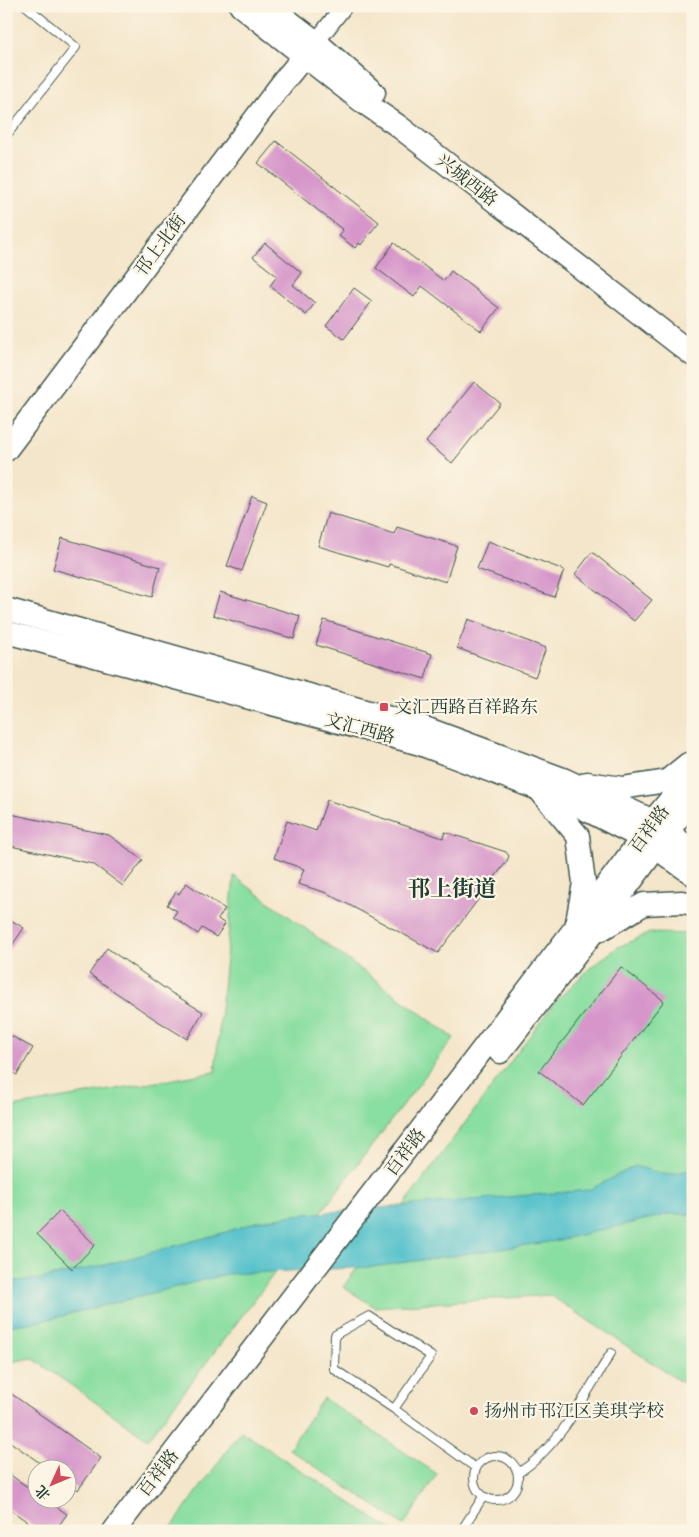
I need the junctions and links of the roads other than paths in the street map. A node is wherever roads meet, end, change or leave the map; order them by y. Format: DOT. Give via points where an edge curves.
graph roads {
  1 [pos="26,6"];
  2 [pos="241,6"];
  3 [pos="269,6"];
  4 [pos="344,6"];
  5 [pos="310,49"];
  6 [pos="6,136"];
  7 [pos="693,335"];
  8 [pos="693,355"];
  9 [pos="6,450"];
  10 [pos="6,609"];
  11 [pos="6,632"];
  12 [pos="693,760"];
  13 [pos="693,772"];
  14 [pos="563,779"];
  15 [pos="540,790"];
  16 [pos="693,798"];
  17 [pos="655,835"];
  18 [pos="693,851"];
  19 [pos="693,874"];
  20 [pos="693,904"];
  21 [pos="583,931"];
  22 [pos="315,1279"];
  23 [pos="612,1353"];
  24 [pos="394,1409"];
  25 [pos="476,1468"];
  26 [pos="518,1473"];
  27 [pos="483,1497"];
  28 [pos="114,1531"];
  29 [pos="129,1531"];
  30 [pos="461,1531"];
  1 -- 6 [label="lane" via="76,47"];
  2 -- 5 [label="street, 兴城西路"];
  3 -- 5 [label="street, 兴城西路"];
  4 -- 5 [label="street"];
  5 -- 7 [label="street, 兴城西路"];
  5 -- 8 [label="street, 兴城西路" via="363,102 397,124"];
  5 -- 9 [label="street, 邗上北街"];
  10 -- 14 [label="street, 文汇西路" via="424,728"];
  11 -- 15 [label="street, 文汇西路" via="420,744"];
  12 -- 14 [label="street" via="667,781 622,788"];
  13 -- 17 [label="street, 百祥路"];
  14 -- 17 [label="street, 文汇西路"];
  15 -- 17 [label="street, 文汇西路"];
  15 -- 21 [label="street" via="578,836 584,883"];
  16 -- 17 [label="street, 百祥路"];
  17 -- 18 [label="street, 文汇西路"];
  17 -- 19 [label="street, 文汇西路"];
  17 -- 21 [label="street, 百祥路"];
  20 -- 21 [label="street" via="644,904"];
  21 -- 22 [label="street, 百祥路"];
  22 -- 28 [label="street, 百祥路"];
  22 -- 29 [label="street, 百祥路"];
  23 -- 26 [label="lane" via="565,1428 530,1466"];
  24 -- 24 [label="lane" via="334,1369 335,1335 369,1316 431,1356"];
  24 -- 25 [label="lane"];
  25 -- 26 [label="lane" via="493,1456 504,1457"];
  25 -- 27 [label="lane" via="473,1478"];
  26 -- 27 [label="lane" via="518,1484 504,1500 493,1501"];
  27 -- 30 [label="lane"];
}
